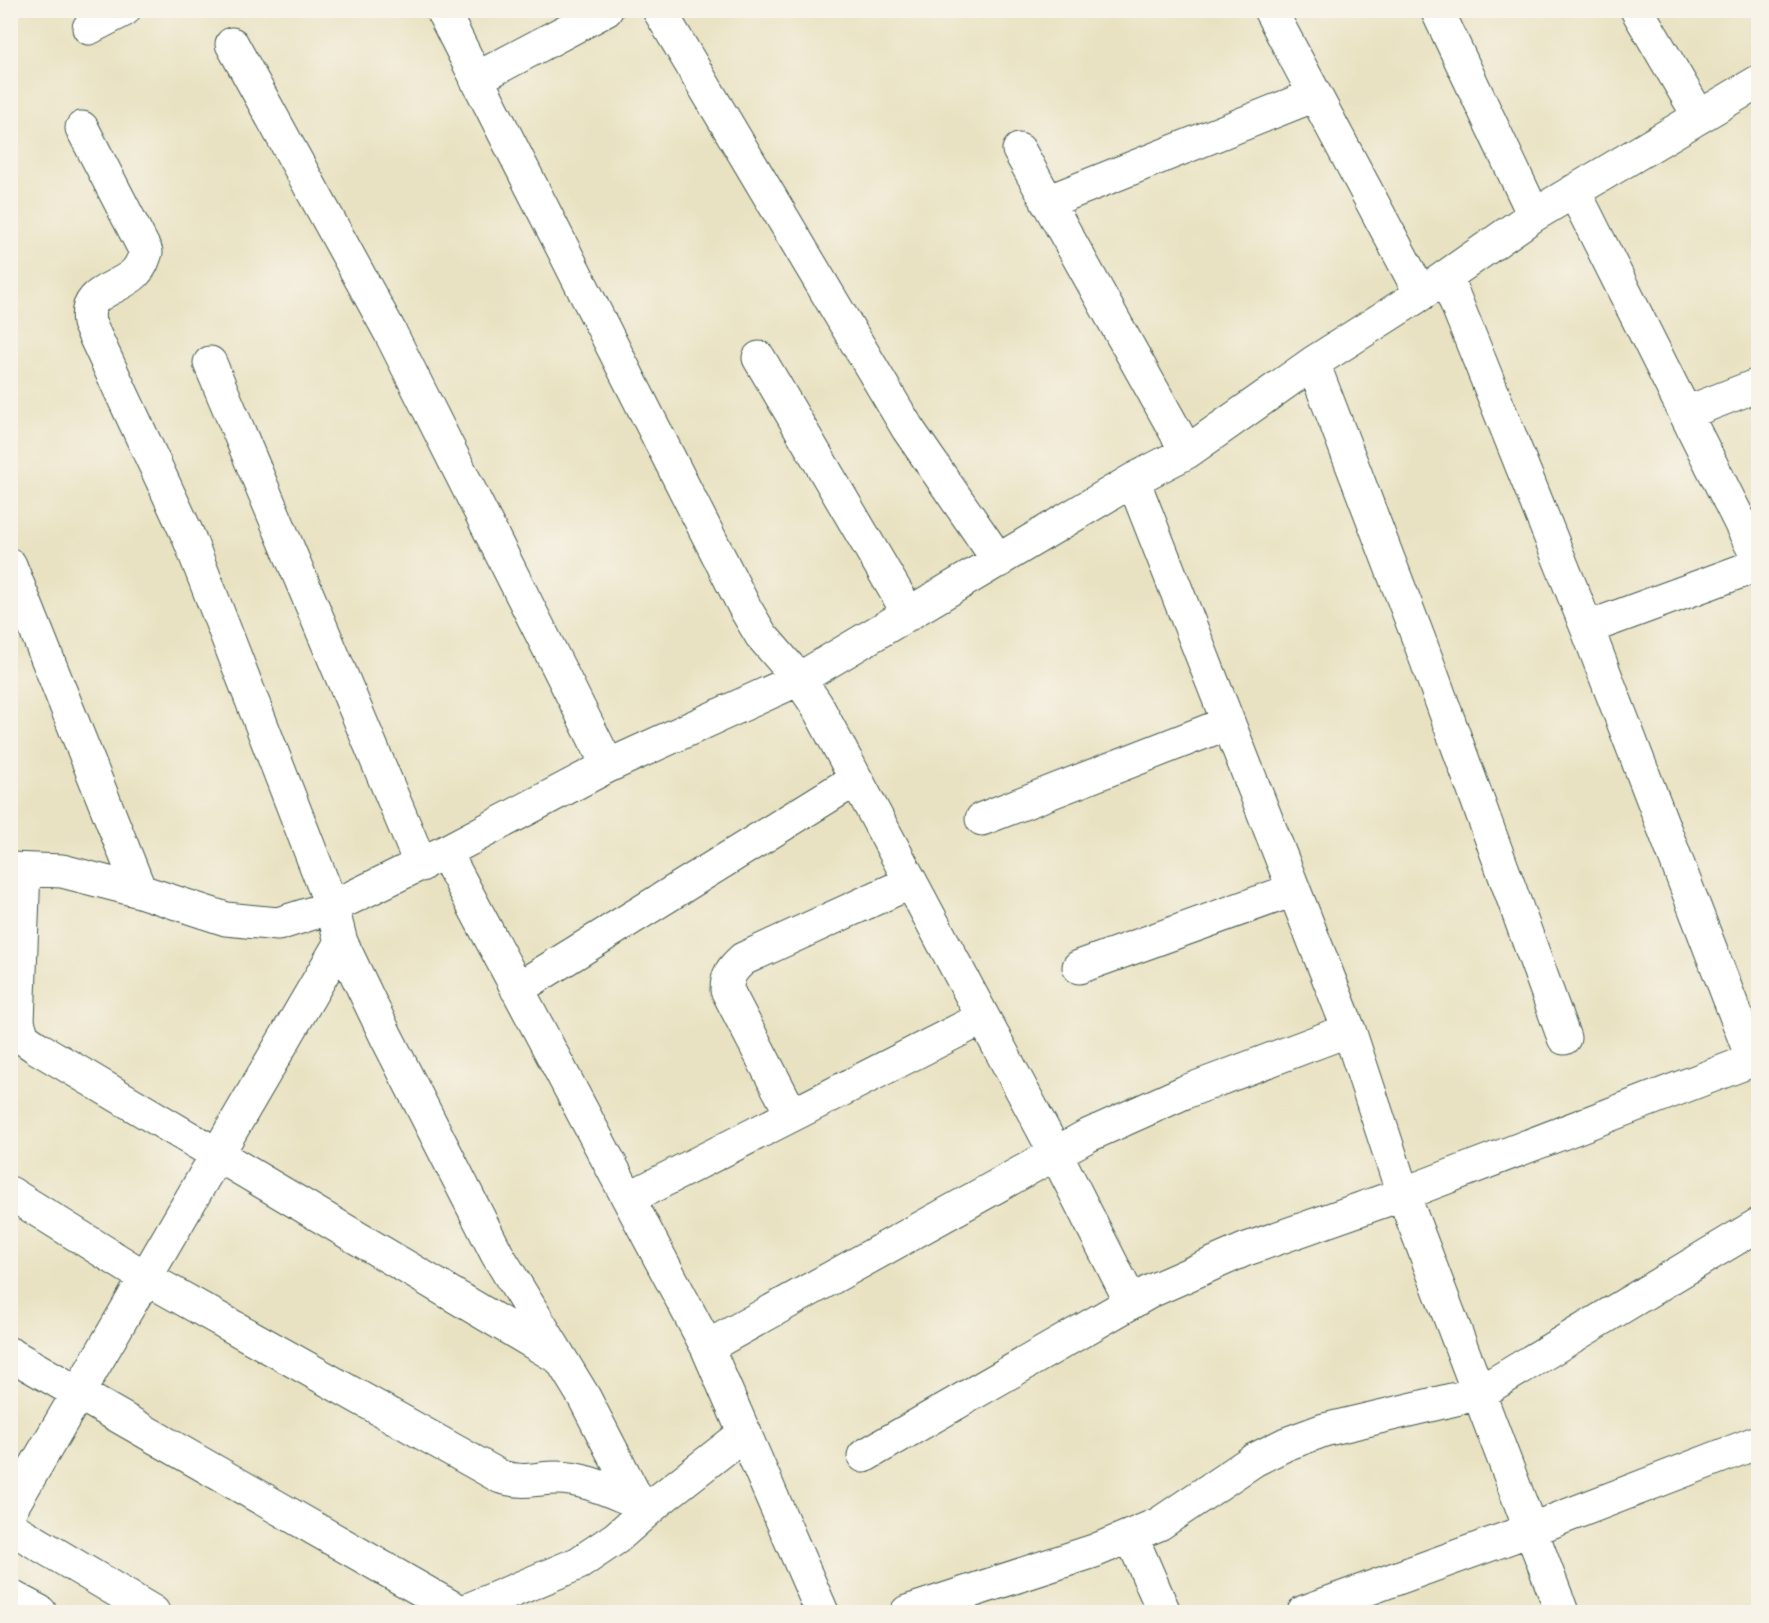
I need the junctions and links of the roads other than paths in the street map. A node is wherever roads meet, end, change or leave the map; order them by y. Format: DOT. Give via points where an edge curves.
graph roads {
  1 [pos="124,10"];
  2 [pos="442,10"];
  3 [pos="606,10"];
  4 [pos="659,10"];
  5 [pos="1270,10"];
  6 [pos="1437,10"];
  7 [pos="1637,10"];
  8 [pos="89,28"];
  9 [pos="232,44"];
  10 [pos="477,79"];
  11 [pos="1758,82"];
  12 [pos="1315,95"];
  13 [pos="1700,116"];
  14 [pos="82,128"];
  15 [pos="1019,150"];
  16 [pos="1574,190"];
  17 [pos="1047,201"];
  18 [pos="1534,215"];
  19 [pos="1433,285"];
  20 [pos="759,358"];
  21 [pos="210,363"];
  22 [pos="1313,363"];
  23 [pos="1758,385"];
  24 [pos="1686,413"];
  25 [pos="1187,452"];
  26 [pos="1133,480"];
  27 [pos="1758,558"];
  28 [pos="999,561"];
  29 [pos="10,565"];
  30 [pos="1758,565"];
  31 [pos="909,614"];
  32 [pos="1587,628"];
  33 [pos="799,679"];
  34 [pos="1228,723"];
  35 [pos="608,766"];
  36 [pos="856,779"];
  37 [pos="982,819"];
  38 [pos="433,858"];
  39 [pos="17,869"];
  40 [pos="911,882"];
  41 [pos="1293,890"];
  42 [pos="140,891"];
  43 [pos="332,907"];
  44 [pos="341,942"];
  45 [pos="1079,967"];
  46 [pos="518,989"];
  47 [pos="984,1018"];
  48 [pos="1349,1030"];
  49 [pos="1564,1038"];
  50 [pos="1756,1059"];
  51 [pos="792,1115"];
  52 [pos="1056,1154"];
  53 [pos="218,1155"];
  54 [pos="10,1193"];
  55 [pos="1402,1194"];
  56 [pos="629,1198"];
  57 [pos="1758,1225"];
  58 [pos="146,1278"];
  59 [pos="1131,1302"];
  60 [pos="707,1347"];
  61 [pos="10,1354"];
  62 [pos="560,1358"];
  63 [pos="79,1393"];
  64 [pos="1477,1394"];
  65 [pos="745,1433"];
  66 [pos="1758,1442"];
  67 [pos="864,1456"];
  68 [pos="641,1508"];
  69 [pos="10,1510"];
  70 [pos="10,1527"];
  71 [pos="1530,1530"];
  72 [pos="1131,1536"];
  73 [pos="10,1596"];
  74 [pos="987,1600"];
  75 [pos="40,1612"];
  76 [pos="153,1612"];
  77 [pos="462,1612"];
  78 [pos="822,1612"];
  79 [pos="907,1612"];
  80 [pos="1164,1612"];
  81 [pos="1304,1612"];
  82 [pos="1562,1612"];
  1 -- 8 [label="street"];
  2 -- 10 [label="street"];
  3 -- 10 [label="street"];
  4 -- 28 [label="street" via="908,429"];
  5 -- 12 [label="street"];
  6 -- 18 [label="street"];
  7 -- 13 [label="street"];
  9 -- 35 [label="street" via="390,332"];
  10 -- 33 [label="street" via="745,608 761,636"];
  11 -- 13 [label="street"];
  12 -- 17 [label="street"];
  12 -- 19 [label="street"];
  13 -- 16 [label="street"];
  14 -- 43 [label="street" via="146,252 134,275 93,299 87,311 89,323 189,538"];
  15 -- 17 [label="street"];
  16 -- 18 [label="street"];
  16 -- 24 [label="street"];
  17 -- 25 [label="street"];
  18 -- 19 [label="street"];
  19 -- 22 [label="street"];
  19 -- 32 [label="street"];
  20 -- 31 [label="street"];
  21 -- 38 [label="street"];
  22 -- 25 [label="street"];
  22 -- 49 [label="street"];
  23 -- 24 [label="street"];
  24 -- 27 [label="street"];
  25 -- 26 [label="street"];
  26 -- 28 [label="street"];
  26 -- 34 [label="street"];
  28 -- 31 [label="street"];
  29 -- 42 [label="street"];
  30 -- 32 [label="street"];
  31 -- 33 [label="street"];
  32 -- 50 [label="street"];
  33 -- 35 [label="street"];
  33 -- 36 [label="street"];
  34 -- 37 [label="street"];
  34 -- 41 [label="street"];
  35 -- 38 [label="street"];
  36 -- 40 [label="street"];
  36 -- 46 [label="street"];
  38 -- 43 [label="street"];
  38 -- 46 [label="street"];
  39 -- 42 [label="street" via="62,871"];
  39 -- 53 [label="street" via="18,1022 23,1038"];
  40 -- 47 [label="street"];
  40 -- 51 [label="street" via="743,960 732,969 727,990"];
  41 -- 45 [label="street"];
  41 -- 48 [label="street"];
  42 -- 43 [label="street" via="226,919 278,924"];
  43 -- 44 [label="street"];
  44 -- 53 [label="street"];
  44 -- 62 [label="street" via="497,1254"];
  46 -- 56 [label="street"];
  47 -- 51 [label="street"];
  47 -- 52 [label="street"];
  48 -- 52 [label="street" via="1185,1092"];
  48 -- 55 [label="street"];
  50 -- 55 [label="street"];
  51 -- 56 [label="street"];
  52 -- 59 [label="street"];
  52 -- 60 [label="street"];
  53 -- 58 [label="street"];
  53 -- 62 [label="street"];
  54 -- 58 [label="street"];
  55 -- 59 [label="street" via="1244,1250"];
  55 -- 64 [label="street"];
  56 -- 60 [label="street"];
  57 -- 64 [label="street"];
  58 -- 63 [label="street"];
  58 -- 68 [label="street" via="501,1477 516,1482 578,1480"];
  59 -- 67 [label="street"];
  60 -- 65 [label="street"];
  61 -- 63 [label="street"];
  62 -- 68 [label="street"];
  63 -- 69 [label="street"];
  63 -- 77 [label="street"];
  64 -- 71 [label="street"];
  64 -- 72 [label="street" via="1324,1430 1286,1444 1254,1460 1159,1524"];
  65 -- 68 [label="street"];
  65 -- 78 [label="street"];
  66 -- 71 [label="street"];
  68 -- 77 [label="street" via="616,1538 579,1563"];
  70 -- 76 [label="street"];
  71 -- 81 [label="street"];
  71 -- 82 [label="street"];
  72 -- 74 [label="street"];
  72 -- 80 [label="street"];
  73 -- 75 [label="street"];
  74 -- 79 [label="street"];
}
